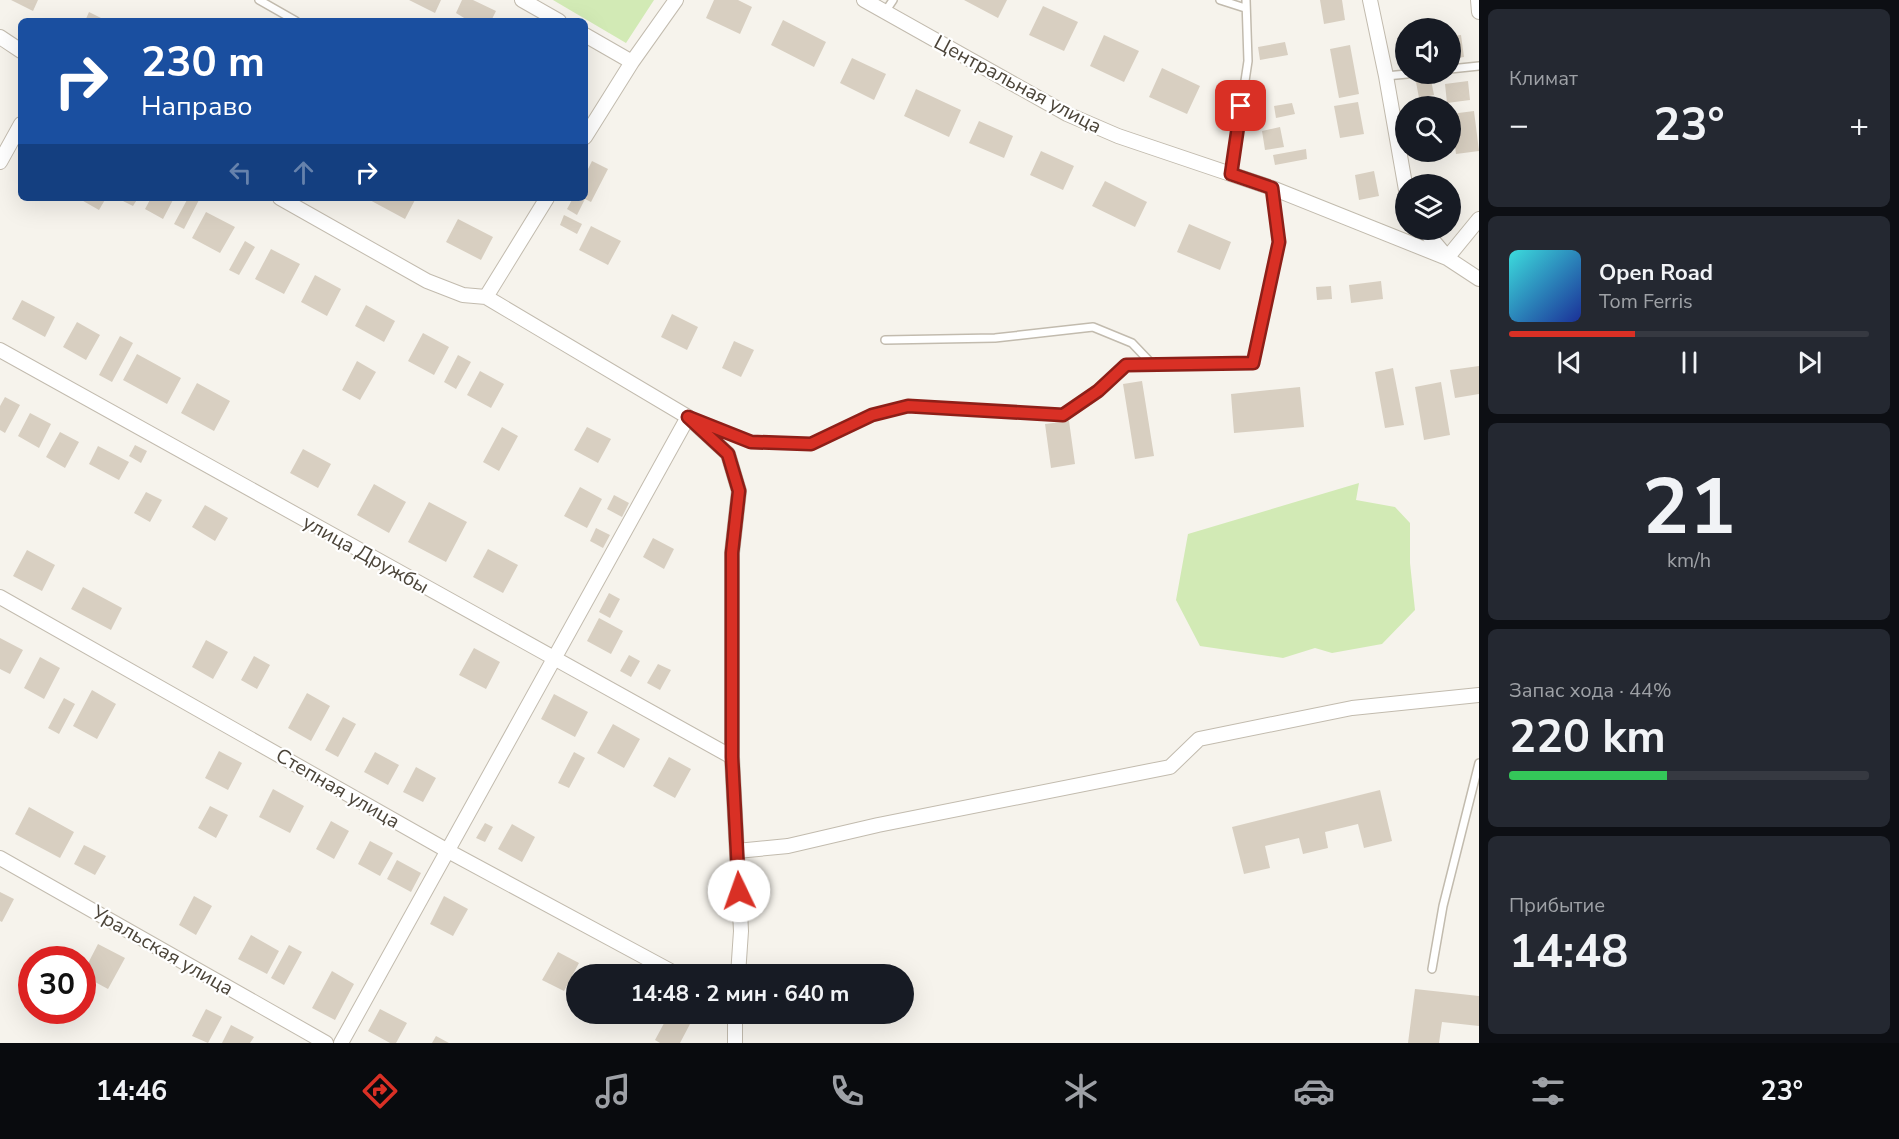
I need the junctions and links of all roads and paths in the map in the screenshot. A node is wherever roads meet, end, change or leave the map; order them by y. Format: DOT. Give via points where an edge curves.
graph roads {
  1 [pos="259,0"];
  2 [pos="522,0"];
  3 [pos="676,0"];
  4 [pos="864,0"];
  5 [pos="893,0"];
  6 [pos="1220,0"];
  7 [pos="1370,0"];
  8 [pos="1478,0"];
  9 [pos="1246,4"];
  10 [pos="885,12"];
  11 [pos="1479,12"];
  12 [pos="291,18"];
  13 [pos="554,18"];
  14 [pos="0,37"];
  15 [pos="588,37"];
  16 [pos="18,49"];
  17 [pos="632,62"];
  18 [pos="1479,66"];
  19 [pos="1461,68"];
  20 [pos="1395,75"];
  21 [pos="1386,76"];
  22 [pos="18,129"];
  23 [pos="588,132"];
  24 [pos="0,162"];
  25 [pos="1231,174"];
  26 [pos="1403,174"];
  27 [pos="1272,188"];
  28 [pos="285,201"];
  29 [pos="546,201"];
  30 [pos="1479,219"];
  31 [pos="1432,240"];
  32 [pos="1447,258"];
  33 [pos="1479,279"];
  34 [pos="486,297"];
  35 [pos="885,340"];
  36 [pos="0,350"];
  37 [pos="1153,364"];
  38 [pos="688,417"];
  39 [pos="0,597"];
  40 [pos="555,659"];
  41 [pos="1479,695"];
  42 [pos="732,757"];
  43 [pos="1479,763"];
  44 [pos="448,851"];
  45 [pos="736,851"];
  46 [pos="0,858"];
  47 [pos="658,964"];
  48 [pos="739,964"];
  49 [pos="1432,969"];
  50 [pos="735,1024"];
  51 [pos="326,1043"];
  52 [pos="341,1043"];
  53 [pos="735,1043"];
  1 -- 12 [label="lane"];
  2 -- 13 [label="street"];
  3 -- 17 [label="street"];
  4 -- 10 [label="street, Центральная улица"];
  5 -- 10 [label="lane"];
  6 -- 9 [label="lane"];
  7 -- 21 [label="street"];
  8 -- 11 [label="street"];
  9 -- 25 [label="lane" via="1248,61"];
  10 -- 25 [label="street, Центральная улица" via="1067,114 1118,136"];
  14 -- 16 [label="street"];
  15 -- 17 [label="street"];
  17 -- 23 [label="street"];
  18 -- 19 [label="lane"];
  20 -- 21 [label="lane"];
  21 -- 26 [label="street"];
  22 -- 24 [label="street"];
  25 -- 27 [label="street, Центральная улица"];
  27 -- 32 [label="street, Центральная улица"];
  27 -- 37 [label="lane" via="1279,242 1253,363"];
  28 -- 34 [label="street" via="427,281 463,295"];
  29 -- 34 [label="street"];
  30 -- 32 [label="street"];
  31 -- 32 [label="street"];
  32 -- 33 [label="street"];
  34 -- 38 [label="street"];
  35 -- 37 [label="lane" via="995,338 1093,327 1132,343"];
  36 -- 40 [label="street, улица Дружбы"];
  37 -- 38 [label="lane" via="1126,365 1063,415 908,406 872,415 811,444 751,442"];
  38 -- 40 [label="street"];
  38 -- 42 [label="street" via="728,454 739,491 732,553"];
  39 -- 44 [label="street, Степная улица"];
  40 -- 42 [label="street, улица Дружбы"];
  40 -- 44 [label="street"];
  41 -- 45 [label="street" via="1352,708 1199,739 1170,767 788,846"];
  42 -- 45 [label="street"];
  43 -- 49 [label="lane" via="1443,906"];
  44 -- 47 [label="street, Степная улица"];
  44 -- 52 [label="street"];
  45 -- 48 [label="street" via="741,931"];
  46 -- 51 [label="street, Уральская улица"];
  50 -- 53 [label="street"];
}
